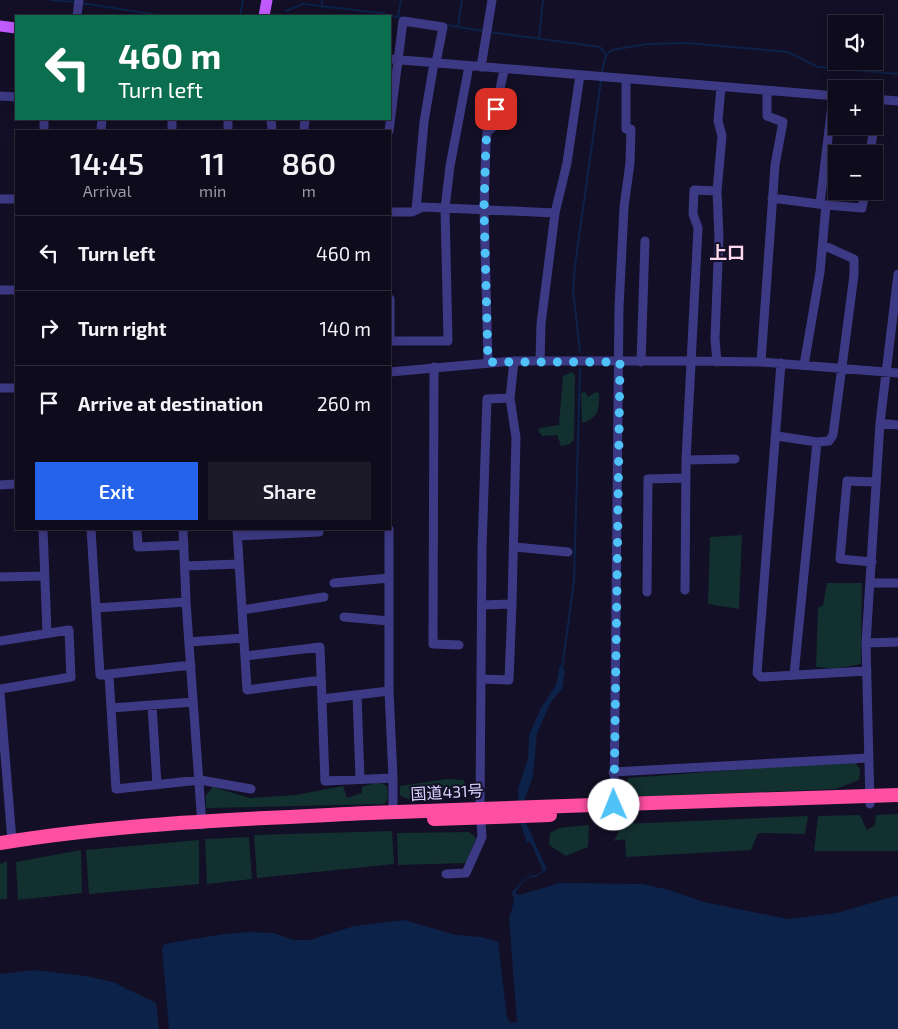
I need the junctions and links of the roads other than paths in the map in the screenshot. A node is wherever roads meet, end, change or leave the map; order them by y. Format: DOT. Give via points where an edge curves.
graph roads {
  1 [pos="79,0"];
  2 [pos="267,0"];
  3 [pos="492,0"];
  4 [pos="77,15"];
  5 [pos="264,15"];
  6 [pos="0,26"];
  7 [pos="15,28"];
  8 [pos="394,59"];
  9 [pos="435,63"];
  10 [pos="469,66"];
  11 [pos="481,67"];
  12 [pos="504,70"];
  13 [pos="580,75"];
  14 [pos="626,79"];
  15 [pos="721,87"];
  16 [pos="767,91"];
  17 [pos="828,95"];
  18 [pos="0,96"];
  19 [pos="15,97"];
  20 [pos="883,100"];
  21 [pos="898,101"];
  22 [pos="391,102"];
  23 [pos="831,135"];
  24 [pos="717,191"];
  25 [pos="772,198"];
  26 [pos="0,199"];
  27 [pos="15,199"];
  28 [pos="863,200"];
  29 [pos="823,205"];
  30 [pos="445,208"];
  31 [pos="484,209"];
  32 [pos="416,210"];
  33 [pos="391,212"];
  34 [pos="555,212"];
  35 [pos="645,241"];
  36 [pos="823,245"];
  37 [pos="898,274"];
  38 [pos="0,290"];
  39 [pos="15,290"];
  40 [pos="391,343"];
  41 [pos="514,361"];
  42 [pos="540,361"];
  43 [pos="692,361"];
  44 [pos="488,362"];
  45 [pos="620,362"];
  46 [pos="641,362"];
  47 [pos="717,362"];
  48 [pos="761,362"];
  49 [pos="781,363"];
  50 [pos="804,365"];
  51 [pos="434,367"];
  52 [pos="840,368"];
  53 [pos="391,372"];
  54 [pos="884,372"];
  55 [pos="898,374"];
  56 [pos="0,388"];
  57 [pos="15,388"];
  58 [pos="510,398"];
  59 [pos="880,423"];
  60 [pos="898,425"];
  61 [pos="777,436"];
  62 [pos="817,442"];
  63 [pos="735,459"];
  64 [pos="686,460"];
  65 [pos="686,478"];
  66 [pos="876,482"];
  67 [pos="15,484"];
  68 [pos="0,485"];
  69 [pos="43,530"];
  70 [pos="91,530"];
  71 [pos="137,530"];
  72 [pos="183,530"];
  73 [pos="318,530"];
  74 [pos="389,530"];
  75 [pos="238,532"];
  76 [pos="184,545"];
  77 [pos="515,547"];
  78 [pos="568,552"];
  79 [pos="872,562"];
  80 [pos="239,564"];
  81 [pos="185,566"];
  82 [pos="44,576"];
  83 [pos="0,577"];
  84 [pos="389,578"];
  85 [pos="334,583"];
  86 [pos="871,583"];
  87 [pos="898,583"];
  88 [pos="685,590"];
  89 [pos="647,592"];
  90 [pos="324,597"];
  91 [pos="186,602"];
  92 [pos="512,604"];
  93 [pos="483,605"];
  94 [pos="96,608"];
  95 [pos="242,610"];
  96 [pos="344,617"];
  97 [pos="389,621"];
  98 [pos="47,633"];
  99 [pos="244,638"];
  100 [pos="0,641"];
  101 [pos="189,642"];
  102 [pos="898,642"];
  103 [pos="866,643"];
  104 [pos="458,644"];
  105 [pos="245,656"];
  106 [pos="191,665"];
  107 [pos="867,671"];
  108 [pos="109,675"];
  109 [pos="794,675"];
  110 [pos="480,678"];
  111 [pos="322,680"];
  112 [pos="0,688"];
  113 [pos="390,690"];
  114 [pos="0,693"];
  115 [pos="357,695"];
  116 [pos="322,699"];
  117 [pos="194,702"];
  118 [pos="152,705"];
  119 [pos="111,708"];
  120 [pos="868,758"];
  121 [pos="613,772"];
  122 [pos="392,778"];
  123 [pos="360,779"];
  124 [pos="200,780"];
  125 [pos="157,784"];
  126 [pos="4,788"];
  127 [pos="251,789"];
  128 [pos="898,795"];
  129 [pos="870,800"];
  130 [pos="898,802"];
  131 [pos="614,805"];
  132 [pos="522,811"];
  133 [pos="393,812"];
  134 [pos="480,812"];
  135 [pos="202,824"];
  136 [pos="6,842"];
  137 [pos="0,851"];
  138 [pos="446,874"];
  1 -- 4 [label="street"];
  2 -- 5 [label="main road"];
  3 -- 11 [label="street"];
  6 -- 7 [label="main road"];
  8 -- 9 [label="street"];
  8 -- 9 [label="street" via="403,21 443,27"];
  8 -- 22 [label="street"];
  9 -- 10 [label="street"];
  9 -- 32 [label="street" via="424,122"];
  10 -- 11 [label="street"];
  10 -- 30 [label="street"];
  11 -- 12 [label="street"];
  12 -- 13 [label="street"];
  12 -- 31 [label="street" via="492,128 487,132"];
  13 -- 14 [label="street"];
  13 -- 34 [label="street" via="567,163"];
  14 -- 15 [label="street"];
  14 -- 45 [label="street" via="626,129 631,129 632,146 624,207"];
  15 -- 16 [label="street"];
  15 -- 24 [label="street" via="718,121 722,136"];
  16 -- 17 [label="street"];
  16 -- 25 [label="street" via="767,116 783,122"];
  18 -- 19 [label="street"];
  20 -- 21 [label="street"];
  23 -- 29 [label="street"];
  24 -- 43 [label="street" via="694,190 693,214 698,228"];
  24 -- 47 [label="street"];
  25 -- 29 [label="street"];
  25 -- 48 [label="street"];
  26 -- 27 [label="street"];
  28 -- 29 [label="street" via="862,208"];
  29 -- 36 [label="street"];
  30 -- 31 [label="street"];
  30 -- 32 [label="street" via="423,207"];
  30 -- 40 [label="street" via="448,341"];
  31 -- 34 [label="street"];
  31 -- 44 [label="street"];
  32 -- 33 [label="street"];
  34 -- 42 [label="street" via="541,324"];
  35 -- 46 [label="street"];
  36 -- 50 [label="street"];
  36 -- 52 [label="street" via="854,259 845,350"];
  37 -- 54 [label="street"];
  38 -- 39 [label="street"];
  41 -- 42 [label="street"];
  41 -- 44 [label="street"];
  41 -- 58 [label="street"];
  42 -- 45 [label="street"];
  43 -- 46 [label="street"];
  43 -- 47 [label="street"];
  43 -- 64 [label="street"];
  44 -- 51 [label="street"];
  45 -- 46 [label="street"];
  45 -- 121 [label="street"];
  47 -- 48 [label="street"];
  48 -- 49 [label="street"];
  49 -- 50 [label="street"];
  49 -- 61 [label="street"];
  50 -- 52 [label="street"];
  51 -- 53 [label="street"];
  51 -- 104 [label="street" via="433,644"];
  52 -- 54 [label="street"];
  52 -- 62 [label="street" via="833,436"];
  54 -- 55 [label="street"];
  54 -- 59 [label="street"];
  56 -- 57 [label="street"];
  58 -- 77 [label="street" via="516,438"];
  58 -- 93 [label="street" via="487,399"];
  59 -- 60 [label="street"];
  59 -- 66 [label="street"];
  61 -- 62 [label="street"];
  61 -- 109 [label="street" via="757,673 760,677"];
  62 -- 109 [label="street"];
  63 -- 64 [label="street"];
  64 -- 65 [label="street"];
  65 -- 88 [label="street"];
  65 -- 89 [label="street" via="648,479"];
  66 -- 79 [label="street"];
  66 -- 79 [label="street" via="847,480 840,559"];
  67 -- 68 [label="street"];
  69 -- 82 [label="street"];
  70 -- 94 [label="street"];
  71 -- 76 [label="street" via="138,547"];
  72 -- 76 [label="street"];
  73 -- 75 [label="street"];
  74 -- 84 [label="street"];
  75 -- 80 [label="street"];
  76 -- 81 [label="street"];
  77 -- 78 [label="street"];
  77 -- 92 [label="street"];
  79 -- 86 [label="street"];
  80 -- 81 [label="street"];
  80 -- 95 [label="street"];
  81 -- 91 [label="street"];
  82 -- 83 [label="street"];
  82 -- 98 [label="street"];
  84 -- 85 [label="street"];
  84 -- 97 [label="street"];
  86 -- 87 [label="street"];
  86 -- 103 [label="street"];
  90 -- 95 [label="street"];
  91 -- 94 [label="street"];
  91 -- 101 [label="street"];
  92 -- 93 [label="street"];
  92 -- 110 [label="street" via="509,680"];
  93 -- 110 [label="street"];
  94 -- 108 [label="street" via="100,675"];
  95 -- 99 [label="street"];
  96 -- 97 [label="street"];
  97 -- 113 [label="street"];
  98 -- 100 [label="street"];
  98 -- 112 [label="street" via="69,630 71,677"];
  99 -- 101 [label="street"];
  99 -- 105 [label="street"];
  101 -- 106 [label="street"];
  102 -- 103 [label="street"];
  103 -- 107 [label="street"];
  105 -- 111 [label="street" via="320,647"];
  105 -- 111 [label="street" via="247,690"];
  106 -- 108 [label="street"];
  106 -- 117 [label="street"];
  107 -- 109 [label="street"];
  107 -- 120 [label="street"];
  108 -- 119 [label="street"];
  110 -- 134 [label="street"];
  111 -- 116 [label="street"];
  113 -- 115 [label="street"];
  113 -- 122 [label="street"];
  114 -- 126 [label="street"];
  115 -- 116 [label="street"];
  115 -- 123 [label="street"];
  116 -- 123 [label="street" via="325,781"];
  117 -- 118 [label="street"];
  117 -- 124 [label="street"];
  118 -- 119 [label="street"];
  118 -- 125 [label="street"];
  119 -- 125 [label="street" via="116,789"];
  120 -- 121 [label="street"];
  120 -- 129 [label="street"];
  121 -- 131 [label="street"];
  122 -- 123 [label="street"];
  122 -- 133 [label="street"];
  124 -- 125 [label="street"];
  124 -- 127 [label="street"];
  124 -- 135 [label="street"];
  126 -- 136 [label="street"];
  128 -- 129 [label="highway, 国道431号"];
  129 -- 130 [label="highway, 国道431号"];
  129 -- 131 [label="highway, 国道431号"];
  129 -- 132 [label="highway, 国道431号"];
  131 -- 132 [label="highway, 国道431号"];
  132 -- 134 [label="highway, 国道431号"];
  133 -- 134 [label="highway, 国道431号"];
  133 -- 135 [label="highway, 国道431号"];
  134 -- 135 [label="highway, 国道431号"];
  134 -- 138 [label="street" via="482,837 466,873"];
  135 -- 136 [label="highway, 国道431号" via="122,826"];
  135 -- 137 [label="highway, 国道431号"];
}
